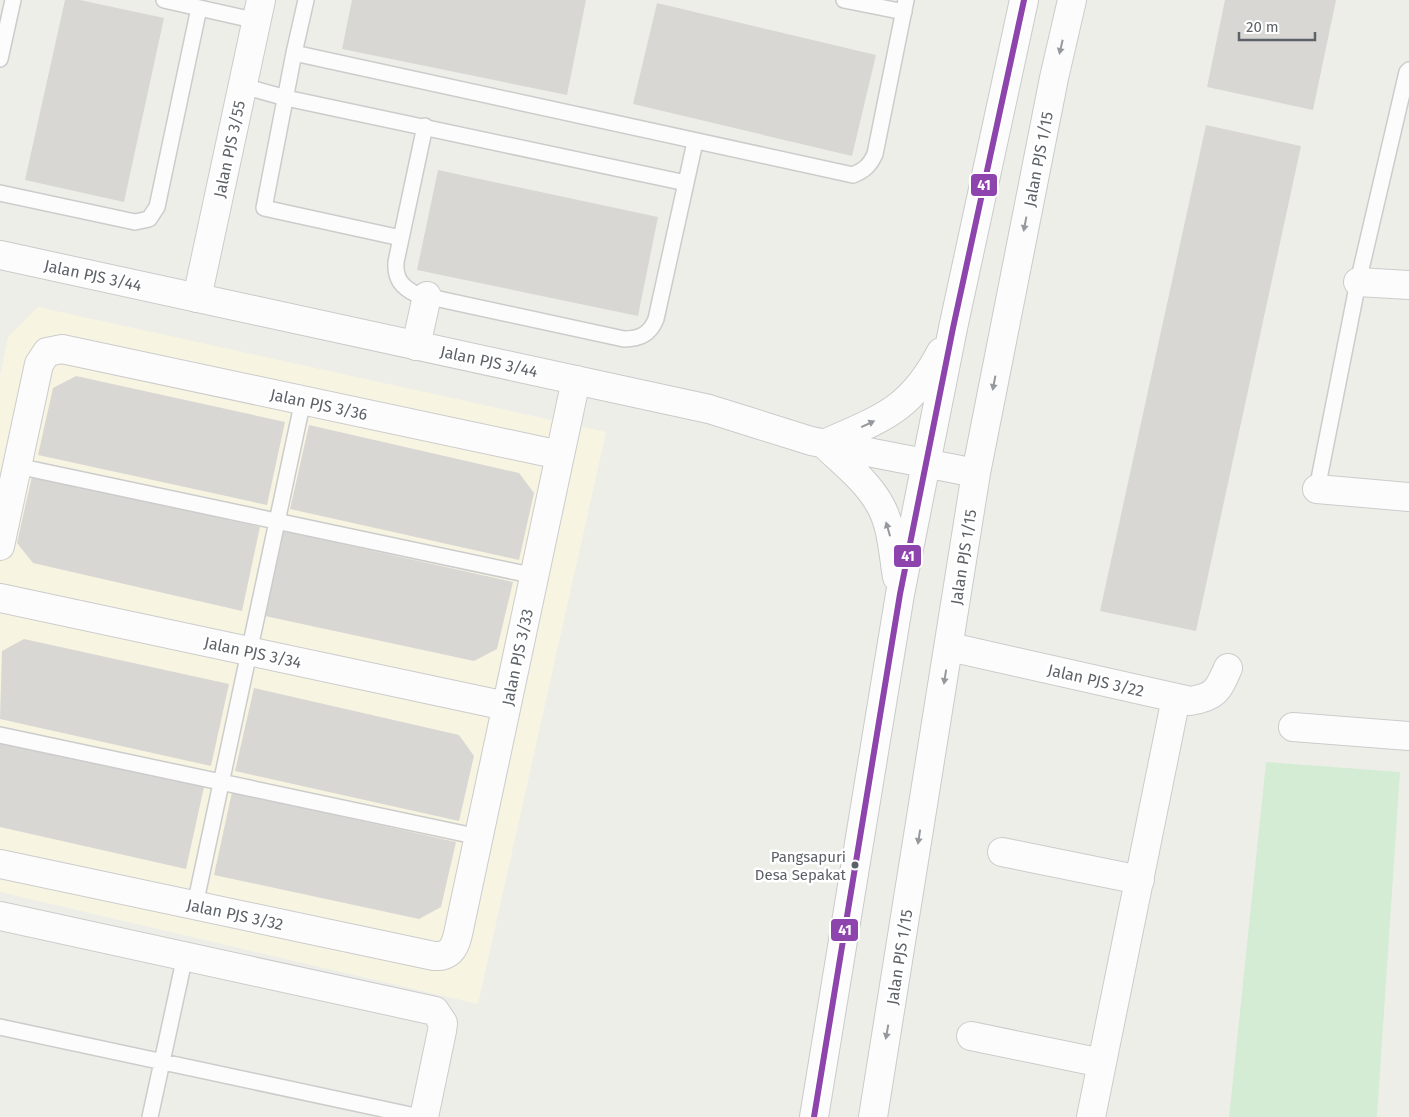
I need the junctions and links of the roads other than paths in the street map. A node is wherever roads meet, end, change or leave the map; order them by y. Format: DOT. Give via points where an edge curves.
graph roads {
  1 [pos="13,0"];
  2 [pos="164,0"];
  3 [pos="306,0"];
  4 [pos="844,0"];
  5 [pos="1024,0"];
  6 [pos="1072,0"];
  7 [pos="905,6"];
  8 [pos="199,8"];
  9 [pos="259,10"];
  10 [pos="294,54"];
  11 [pos="0,59"];
  12 [pos="1409,70"];
  13 [pos="243,86"];
  14 [pos="286,98"];
  15 [pos="425,126"];
  16 [pos="695,142"];
  17 [pos="686,183"];
  18 [pos="0,193"];
  19 [pos="401,238"];
  20 [pos="0,255"];
  21 [pos="1358,282"];
  22 [pos="1409,286"];
  23 [pos="427,296"];
  24 [pos="197,298"];
  25 [pos="953,328"];
  26 [pos="416,346"];
  27 [pos="576,380"];
  28 [pos="302,400"];
  29 [pos="824,444"];
  30 [pos="560,455"];
  31 [pos="925,463"];
  32 [pos="17,466"];
  33 [pos="976,473"];
  34 [pos="1317,489"];
  35 [pos="1409,497"];
  36 [pos="277,521"];
  37 [pos="0,546"];
  38 [pos="535,576"];
  39 [pos="900,594"];
  40 [pos="0,598"];
  41 [pos="950,647"];
  42 [pos="249,651"];
  43 [pos="1228,668"];
  44 [pos="1176,698"];
  45 [pos="506,706"];
  46 [pos="1293,727"];
  47 [pos="0,735"];
  48 [pos="1409,736"];
  49 [pos="222,782"];
  50 [pos="480,837"];
  51 [pos="1002,852"];
  52 [pos="0,864"];
  53 [pos="1140,880"];
  54 [pos="195,905"];
  55 [pos="0,916"];
  56 [pos="458,934"];
  57 [pos="185,956"];
  58 [pos="0,1027"];
  59 [pos="971,1036"];
  60 [pos="162,1062"];
  61 [pos="1102,1063"];
  62 [pos="150,1117"];
  63 [pos="420,1117"];
  64 [pos="424,1117"];
  65 [pos="814,1117"];
  66 [pos="873,1117"];
  67 [pos="1091,1117"];
  1 -- 11 [label="lane"];
  2 -- 8 [label="lane"];
  3 -- 10 [label="lane"];
  4 -- 7 [label="lane"];
  5 -- 25 [label="street"];
  6 -- 33 [label="street, Jalan PJS 1/15, one-way"];
  7 -- 16 [label="lane" via="875,154 863,171 853,175 842,174"];
  8 -- 9 [label="lane"];
  8 -- 18 [label="lane" via="157,207 149,219 135,222"];
  9 -- 13 [label="street, Jalan PJS 3/55"];
  10 -- 14 [label="lane"];
  10 -- 16 [label="lane"];
  12 -- 21 [label="lane"];
  13 -- 14 [label="lane"];
  13 -- 24 [label="street, Jalan PJS 3/55"];
  14 -- 15 [label="lane"];
  14 -- 19 [label="lane" via="264,208"];
  15 -- 17 [label="lane"];
  15 -- 19 [label="lane"];
  16 -- 17 [label="lane"];
  17 -- 23 [label="lane" via="656,319 644,336 624,339"];
  19 -- 23 [label="lane" via="395,272 399,282 406,289"];
  20 -- 24 [label="street, Jalan PJS 3/44"];
  21 -- 22 [label="street"];
  21 -- 34 [label="lane"];
  23 -- 26 [label="street"];
  24 -- 26 [label="street, Jalan PJS 3/44"];
  29 -- 25 [label="street, one-way" via="903,404 927,378"];
  25 -- 31 [label="street"];
  26 -- 27 [label="street, Jalan PJS 3/44"];
  27 -- 29 [label="street, Jalan PJS 3/44" via="709,409"];
  27 -- 30 [label="street, Jalan PJS 3/33"];
  28 -- 30 [label="street, Jalan PJS 3/36"];
  28 -- 32 [label="street, Jalan PJS 3/36" via="62,349 47,352 39,364"];
  28 -- 36 [label="lane"];
  29 -- 31 [label="street, Jalan PJS 3/44"];
  39 -- 29 [label="street, one-way" via="890,533 880,503"];
  30 -- 38 [label="street, Jalan PJS 3/33"];
  31 -- 33 [label="street, Jalan PJS 3/44"];
  31 -- 39 [label="street"];
  32 -- 36 [label="lane"];
  32 -- 37 [label="street"];
  33 -- 41 [label="street, Jalan PJS 1/15"];
  34 -- 35 [label="street"];
  36 -- 38 [label="lane"];
  36 -- 42 [label="lane"];
  38 -- 45 [label="street, Jalan PJS 3/33"];
  39 -- 65 [label="street"];
  40 -- 42 [label="street, Jalan PJS 3/34"];
  41 -- 44 [label="street, Jalan PJS 3/22"];
  41 -- 66 [label="street, Jalan PJS 1/15, one-way"];
  42 -- 45 [label="street, Jalan PJS 3/34"];
  42 -- 49 [label="lane"];
  43 -- 44 [label="street, Jalan PJS 3/22" via="1220,685 1208,698 1190,701"];
  44 -- 53 [label="street"];
  45 -- 50 [label="street, Jalan PJS 3/33"];
  46 -- 48 [label="street"];
  47 -- 49 [label="lane"];
  49 -- 50 [label="lane"];
  49 -- 54 [label="lane"];
  50 -- 56 [label="street, Jalan PJS 3/33"];
  51 -- 53 [label="street"];
  52 -- 54 [label="street, Jalan PJS 3/32"];
  53 -- 61 [label="street"];
  54 -- 56 [label="street, Jalan PJS 3/32" via="434,956 448,954"];
  55 -- 57 [label="street"];
  57 -- 60 [label="lane"];
  57 -- 64 [label="street" via="434,1011 443,1023"];
  58 -- 60 [label="lane"];
  59 -- 61 [label="street"];
  60 -- 62 [label="lane"];
  60 -- 63 [label="lane"];
  61 -- 67 [label="street"];
}
